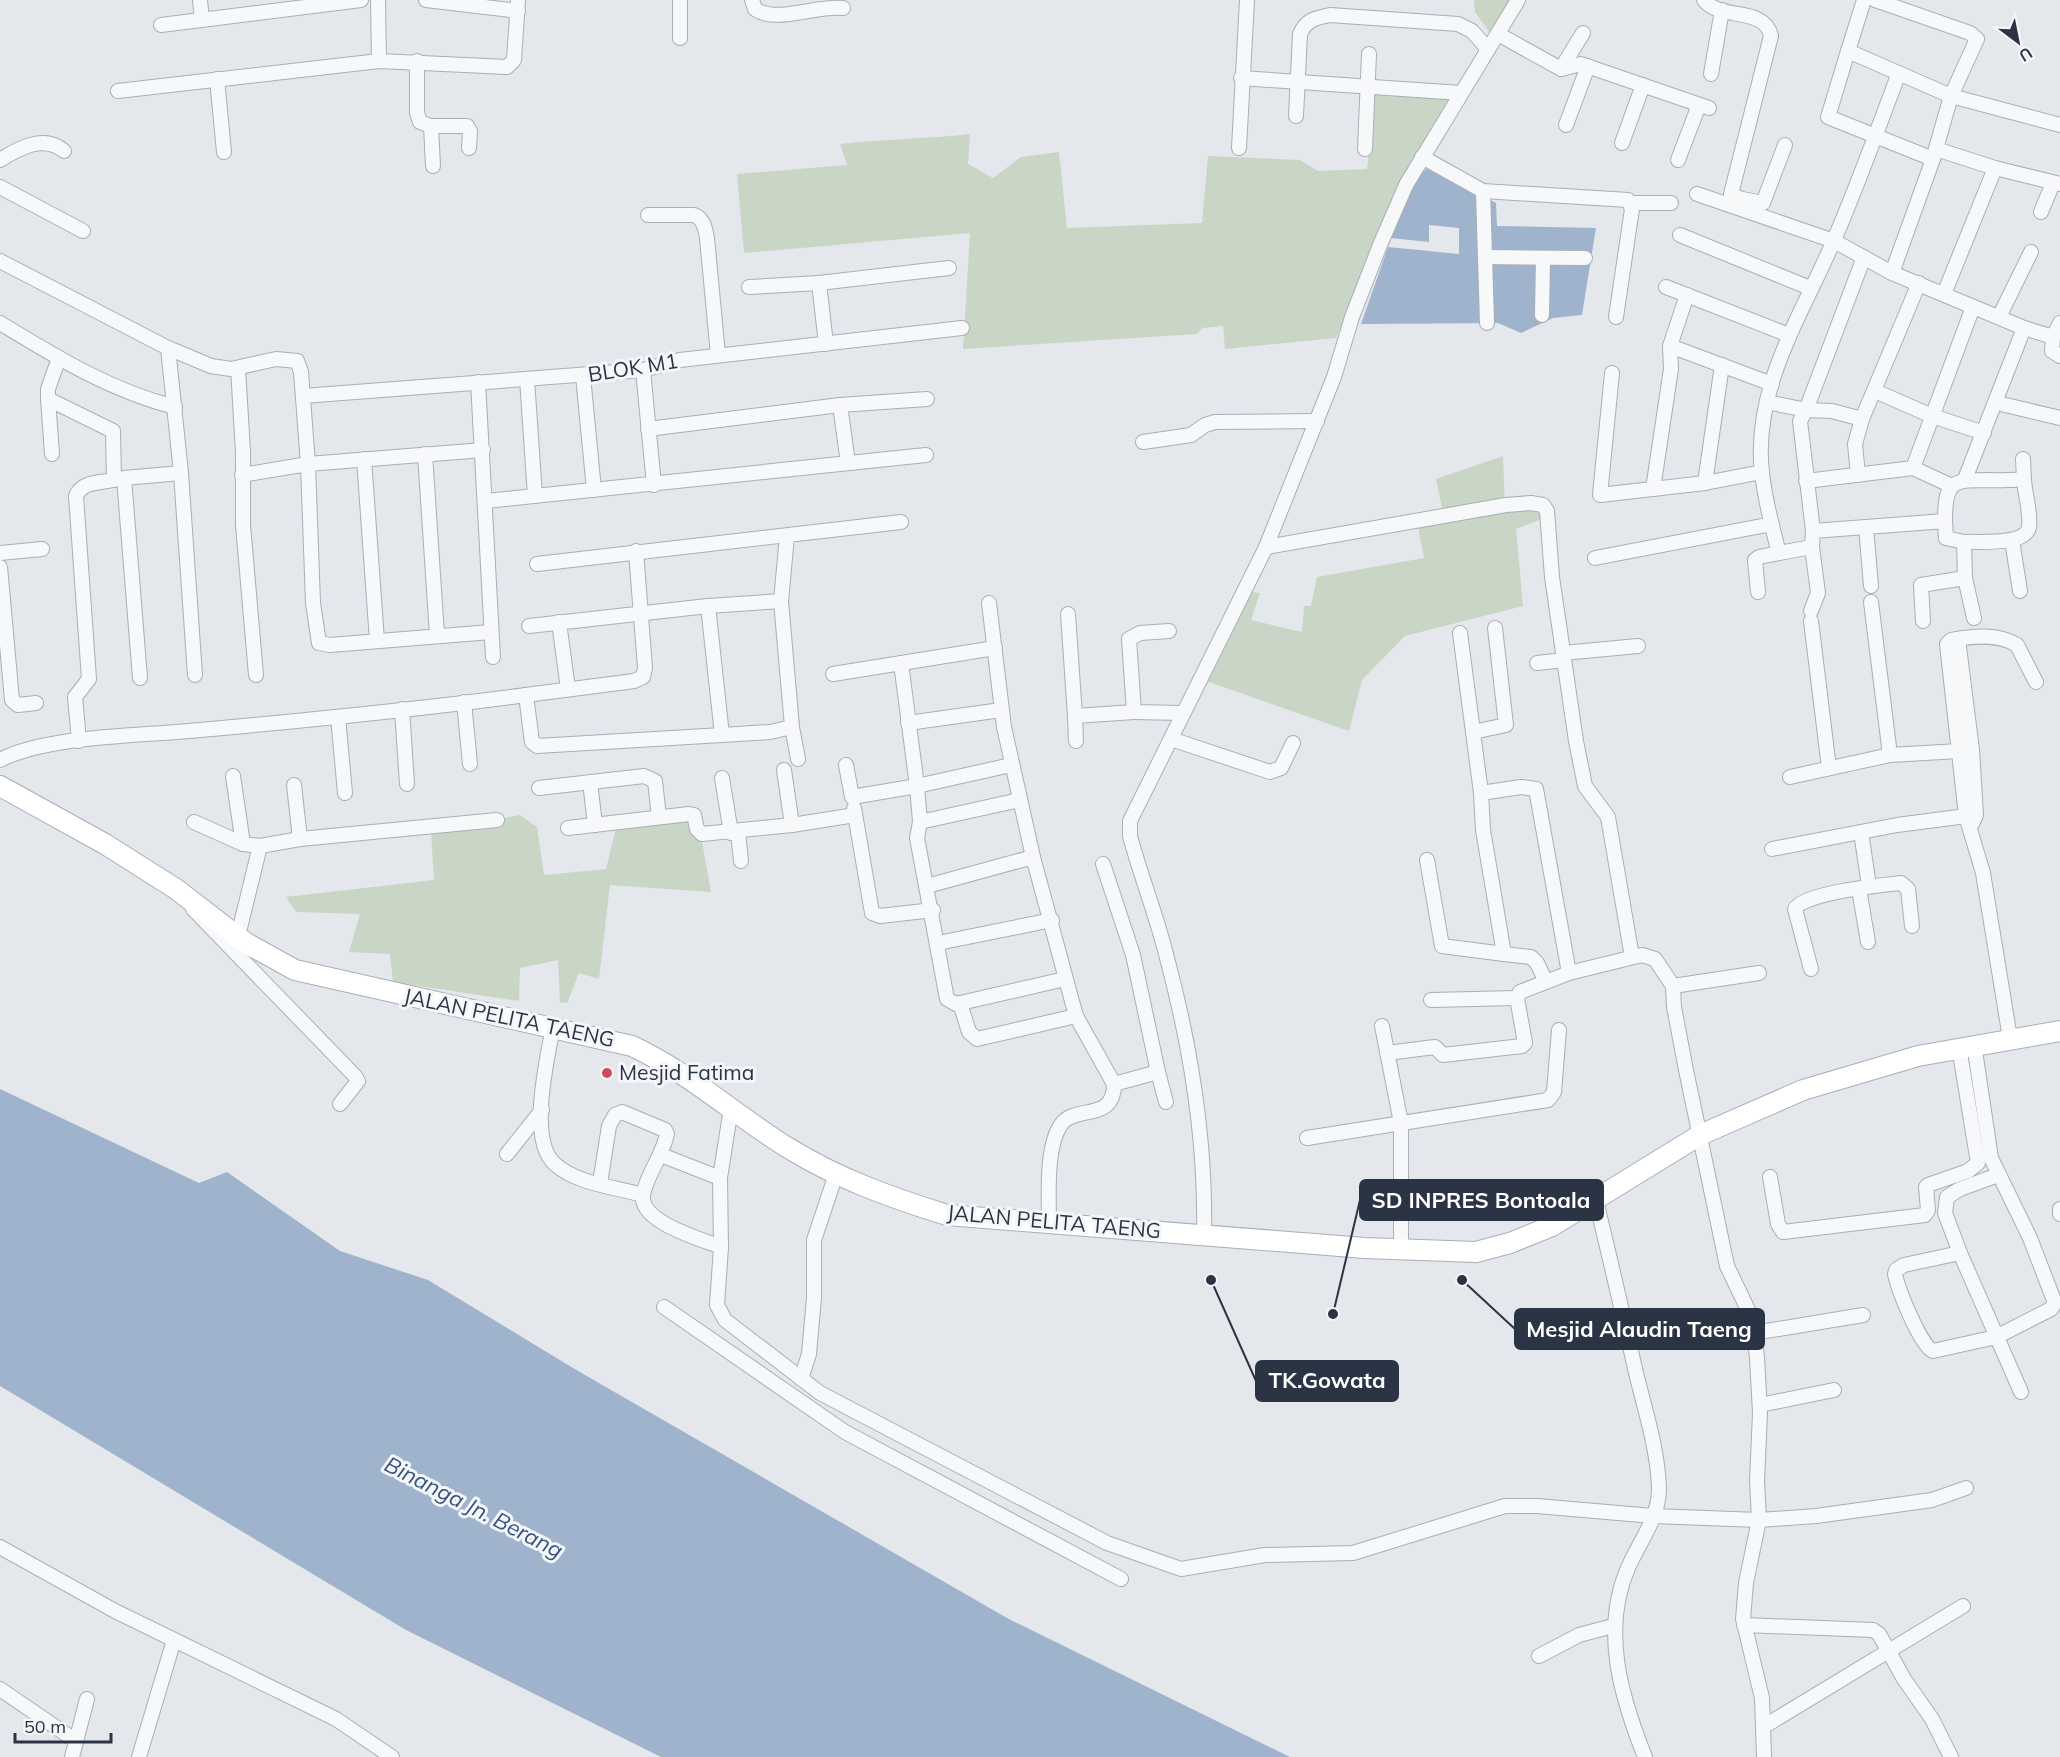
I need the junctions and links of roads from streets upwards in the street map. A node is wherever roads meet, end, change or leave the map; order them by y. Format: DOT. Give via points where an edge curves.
graph roads {
  1 [pos="200,0"];
  2 [pos="361,0"];
  3 [pos="378,0"];
  4 [pos="426,0"];
  5 [pos="681,0"];
  6 [pos="753,0"];
  7 [pos="1247,0"];
  8 [pos="1518,0"];
  9 [pos="1704,0"];
  10 [pos="1864,0"];
  11 [pos="1875,0"];
  12 [pos="518,5"];
  13 [pos="843,8"];
  14 [pos="1722,9"];
  15 [pos="202,20"];
  16 [pos="161,25"];
  17 [pos="1583,33"];
  18 [pos="1498,34"];
  19 [pos="680,38"];
  20 [pos="1488,49"];
  21 [pos="1848,51"];
  22 [pos="1369,54"];
  23 [pos="379,61"];
  24 [pos="417,61"];
  25 [pos="1588,66"];
  26 [pos="1561,69"];
  27 [pos="1899,73"];
  28 [pos="1711,74"];
  29 [pos="1241,78"];
  30 [pos="217,79"];
  31 [pos="1299,81"];
  32 [pos="1643,85"];
  33 [pos="1368,87"];
  34 [pos="118,91"];
  35 [pos="1461,93"];
  36 [pos="1951,96"];
  37 [pos="1296,117"];
  38 [pos="1566,125"];
  39 [pos="2060,125"];
  40 [pos="431,126"];
  41 [pos="1875,136"];
  42 [pos="1622,143"];
  43 [pos="1785,145"];
  44 [pos="469,148"];
  45 [pos="1239,148"];
  46 [pos="1365,149"];
  47 [pos="64,151"];
  48 [pos="224,152"];
  49 [pos="1935,154"];
  50 [pos="1422,158"];
  51 [pos="0,160"];
  52 [pos="1678,160"];
  53 [pos="433,166"];
  54 [pos="1995,168"];
  55 [pos="2056,183"];
  56 [pos="0,187"];
  57 [pos="1483,191"];
  58 [pos="1697,194"];
  59 [pos="1631,203"];
  60 [pos="1671,203"];
  61 [pos="2041,212"];
  62 [pos="648,215"];
  63 [pos="83,231"];
  64 [pos="1680,235"];
  65 [pos="1834,242"];
  66 [pos="2031,252"];
  67 [pos="1485,257"];
  68 [pos="1864,257"];
  69 [pos="1543,258"];
  70 [pos="1585,258"];
  71 [pos="0,261"];
  72 [pos="949,268"];
  73 [pos="1892,273"];
  74 [pos="819,283"];
  75 [pos="1919,283"];
  76 [pos="749,286"];
  77 [pos="1666,287"];
  78 [pos="1810,288"];
  79 [pos="1944,294"];
  80 [pos="1687,295"];
  81 [pos="1973,307"];
  82 [pos="1542,315"];
  83 [pos="1616,317"];
  84 [pos="2000,317"];
  85 [pos="0,323"];
  86 [pos="1486,323"];
  87 [pos="2060,323"];
  88 [pos="962,328"];
  89 [pos="2024,328"];
  90 [pos="1789,335"];
  91 [pos="2053,337"];
  92 [pos="826,344"];
  93 [pos="1670,346"];
  94 [pos="168,348"];
  95 [pos="718,355"];
  96 [pos="2060,356"];
  97 [pos="59,358"];
  98 [pos="1722,365"];
  99 [pos="238,368"];
  100 [pos="643,370"];
  101 [pos="1612,373"];
  102 [pos="583,375"];
  103 [pos="527,379"];
  104 [pos="478,382"];
  105 [pos="1772,384"];
  106 [pos="1875,391"];
  107 [pos="303,396"];
  108 [pos="48,399"];
  109 [pos="927,399"];
  110 [pos="1767,402"];
  111 [pos="1997,403"];
  112 [pos="840,405"];
  113 [pos="175,407"];
  114 [pos="1806,410"];
  115 [pos="1932,416"];
  116 [pos="1862,418"];
  117 [pos="2060,418"];
  118 [pos="1317,421"];
  119 [pos="648,429"];
  120 [pos="1984,434"];
  121 [pos="1143,442"];
  122 [pos="483,450"];
  123 [pos="52,454"];
  124 [pos="425,454"];
  125 [pos="926,455"];
  126 [pos="364,459"];
  127 [pos="2023,459"];
  128 [pos="848,463"];
  129 [pos="308,464"];
  130 [pos="1913,468"];
  131 [pos="1762,472"];
  132 [pos="182,473"];
  133 [pos="242,475"];
  134 [pos="1858,475"];
  135 [pos="1965,479"];
  136 [pos="2024,480"];
  137 [pos="1806,481"];
  138 [pos="1705,483"];
  139 [pos="654,485"];
  140 [pos="1952,486"];
  141 [pos="1653,489"];
  142 [pos="594,490"];
  143 [pos="535,496"];
  144 [pos="486,501"];
  145 [pos="1945,521"];
  146 [pos="901,522"];
  147 [pos="1772,524"];
  148 [pos="1866,527"];
  149 [pos="1813,531"];
  150 [pos="787,536"];
  151 [pos="2012,540"];
  152 [pos="1964,542"];
  153 [pos="1266,547"];
  154 [pos="1812,547"];
  155 [pos="42,549"];
  156 [pos="636,551"];
  157 [pos="0,553"];
  158 [pos="1779,553"];
  159 [pos="1594,558"];
  160 [pos="537,564"];
  161 [pos="0,567"];
  162 [pos="1965,578"];
  163 [pos="1871,586"];
  164 [pos="2020,591"];
  165 [pos="1758,592"];
  166 [pos="781,601"];
  167 [pos="1871,602"];
  168 [pos="989,603"];
  169 [pos="708,606"];
  170 [pos="640,613"];
  171 [pos="1068,614"];
  172 [pos="1974,618"];
  173 [pos="1923,621"];
  174 [pos="559,622"];
  175 [pos="529,626"];
  176 [pos="1495,628"];
  177 [pos="1169,631"];
  178 [pos="491,632"];
  179 [pos="1460,633"];
  180 [pos="437,635"];
  181 [pos="377,641"];
  182 [pos="1638,646"];
  183 [pos="995,648"];
  184 [pos="493,657"];
  185 [pos="1563,657"];
  186 [pos="901,663"];
  187 [pos="1537,663"];
  188 [pos="833,674"];
  189 [pos="195,675"];
  190 [pos="256,675"];
  191 [pos="140,678"];
  192 [pos="2036,682"];
  193 [pos="568,689"];
  194 [pos="526,695"];
  195 [pos="464,702"];
  196 [pos="36,703"];
  197 [pos="402,709"];
  198 [pos="1001,710"];
  199 [pos="1134,712"];
  200 [pos="1182,713"];
  201 [pos="1075,716"];
  202 [pos="338,717"];
  203 [pos="908,723"];
  204 [pos="792,727"];
  205 [pos="1963,727"];
  206 [pos="1473,732"];
  207 [pos="722,735"];
  208 [pos="1171,739"];
  209 [pos="79,741"];
  210 [pos="1076,741"];
  211 [pos="1293,743"];
  212 [pos="1959,751"];
  213 [pos="1890,755"];
  214 [pos="798,759"];
  215 [pos="0,760"];
  216 [pos="470,764"];
  217 [pos="846,765"];
  218 [pos="1011,765"];
  219 [pos="1829,768"];
  220 [pos="784,770"];
  221 [pos="233,776"];
  222 [pos="1790,777"];
  223 [pos="722,778"];
  224 [pos="590,782"];
  225 [pos="408,784"];
  226 [pos="294,785"];
  227 [pos="0,786"];
  228 [pos="917,786"];
  229 [pos="539,788"];
  230 [pos="345,793"];
  231 [pos="1481,793"];
  232 [pos="852,797"];
  233 [pos="1019,800"];
  234 [pos="855,815"];
  235 [pos="659,818"];
  236 [pos="1971,819"];
  237 [pos="497,820"];
  238 [pos="194,822"];
  239 [pos="920,822"];
  240 [pos="595,825"];
  241 [pos="792,825"];
  242 [pos="568,828"];
  243 [pos="735,832"];
  244 [pos="1861,832"];
  245 [pos="300,838"];
  246 [pos="243,844"];
  247 [pos="260,846"];
  248 [pos="1772,849"];
  249 [pos="1033,857"];
  250 [pos="1427,860"];
  251 [pos="741,861"];
  252 [pos="1103,864"];
  253 [pos="927,886"];
  254 [pos="1864,887"];
  255 [pos="176,889"];
  256 [pos="933,910"];
  257 [pos="1052,920"];
  258 [pos="1912,926"];
  259 [pos="238,936"];
  260 [pos="1868,942"];
  261 [pos="938,943"];
  262 [pos="1504,954"];
  263 [pos="1632,957"];
  264 [pos="1811,969"];
  265 [pos="1569,973"];
  266 [pos="1759,973"];
  267 [pos="1065,979"];
  268 [pos="1546,982"];
  269 [pos="1673,986"];
  270 [pos="1517,998"];
  271 [pos="1431,1000"];
  272 [pos="960,1003"];
  273 [pos="1076,1016"];
  274 [pos="1382,1026"];
  275 [pos="553,1027"];
  276 [pos="1558,1030"];
  277 [pos="2060,1031"];
  278 [pos="2010,1038"];
  279 [pos="1967,1046"];
  280 [pos="1387,1053"];
  281 [pos="1158,1072"];
  282 [pos="1114,1084"];
  283 [pos="1166,1102"];
  284 [pos="340,1104"];
  285 [pos="731,1108"];
  286 [pos="542,1110"];
  287 [pos="1401,1123"];
  288 [pos="1700,1135"];
  289 [pos="1307,1138"];
  290 [pos="507,1154"];
  291 [pos="661,1155"];
  292 [pos="836,1174"];
  293 [pos="1998,1175"];
  294 [pos="1770,1177"];
  295 [pos="720,1178"];
  296 [pos="600,1183"];
  297 [pos="643,1195"];
  298 [pos="1596,1201"];
  299 [pos="2060,1209"];
  300 [pos="2060,1215"];
  301 [pos="1049,1223"];
  302 [pos="1204,1234"];
  303 [pos="721,1247"];
  304 [pos="1401,1250"];
  305 [pos="1960,1253"];
  306 [pos="664,1307"];
  307 [pos="1863,1315"];
  308 [pos="735,1327"];
  309 [pos="1754,1333"];
  310 [pos="1996,1337"];
  311 [pos="744,1362"];
  312 [pos="801,1379"];
  313 [pos="1834,1390"];
  314 [pos="2022,1392"];
  315 [pos="1760,1405"];
  316 [pos="1966,1488"];
  317 [pos="1653,1516"];
  318 [pos="1759,1520"];
  319 [pos="0,1547"];
  320 [pos="1121,1579"];
  321 [pos="1963,1606"];
  322 [pos="1744,1625"];
  323 [pos="1614,1626"];
  324 [pos="174,1640"];
  325 [pos="1889,1653"];
  326 [pos="1539,1656"];
  327 [pos="0,1689"];
  328 [pos="87,1699"];
  329 [pos="1763,1727"];
  330 [pos="76,1741"];
  331 [pos="72,1757"];
  332 [pos="139,1757"];
  333 [pos="392,1757"];
  334 [pos="1645,1757"];
  335 [pos="1764,1757"];
  336 [pos="1951,1757"];
  1 -- 15 [label="street"];
  2 -- 15 [label="street"];
  3 -- 23 [label="street"];
  4 -- 12 [label="street"];
  5 -- 19 [label="street"];
  6 -- 13 [label="street" via="755,9 763,14 798,14 828,6"];
  7 -- 29 [label="street"];
  8 -- 18 [label="street"];
  9 -- 14 [label="street"];
  10 -- 21 [label="street"];
  11 -- 36 [label="street" via="1976,36"];
  12 -- 24 [label="street" via="514,60 510,66"];
  14 -- 28 [label="street"];
  14 -- 43 [label="street" via="1766,23 1771,36 1731,194 1763,203"];
  15 -- 16 [label="street"];
  17 -- 26 [label="street"];
  18 -- 20 [label="street"];
  18 -- 26 [label="street"];
  20 -- 31 [label="street" via="1472,31 1458,24 1330,15 1314,18 1303,26"];
  20 -- 35 [label="street"];
  21 -- 27 [label="street"];
  21 -- 41 [label="street" via="1828,117"];
  22 -- 33 [label="street"];
  23 -- 24 [label="street"];
  23 -- 30 [label="street"];
  24 -- 40 [label="street" via="417,116 420,122"];
  25 -- 26 [label="street"];
  25 -- 32 [label="street"];
  25 -- 38 [label="street"];
  27 -- 36 [label="street"];
  27 -- 41 [label="street"];
  29 -- 31 [label="street"];
  29 -- 45 [label="street"];
  30 -- 34 [label="street"];
  30 -- 48 [label="street"];
  31 -- 33 [label="street"];
  31 -- 37 [label="street"];
  32 -- 42 [label="street"];
  32 -- 52 [label="street" via="1704,106"];
  33 -- 35 [label="street"];
  33 -- 46 [label="street"];
  35 -- 50 [label="street"];
  36 -- 39 [label="street"];
  36 -- 49 [label="street"];
  40 -- 44 [label="street" via="467,126"];
  40 -- 53 [label="street"];
  41 -- 49 [label="street"];
  41 -- 65 [label="street"];
  47 -- 51 [label="street" via="41,143 21,148"];
  49 -- 54 [label="street"];
  49 -- 73 [label="street"];
  50 -- 57 [label="street"];
  50 -- 118 [label="street" via="1383,235"];
  54 -- 55 [label="street"];
  54 -- 79 [label="street"];
  55 -- 61 [label="street"];
  56 -- 63 [label="street"];
  57 -- 59 [label="street" via="1606,197"];
  57 -- 67 [label="street"];
  58 -- 65 [label="street"];
  59 -- 60 [label="street"];
  59 -- 83 [label="street"];
  62 -- 95 [label="street" via="694,215 703,224"];
  64 -- 78 [label="street"];
  65 -- 68 [label="street"];
  65 -- 78 [label="street"];
  66 -- 84 [label="street"];
  67 -- 69 [label="street"];
  67 -- 86 [label="street"];
  68 -- 73 [label="street"];
  68 -- 114 [label="street"];
  69 -- 70 [label="street"];
  69 -- 82 [label="street"];
  71 -- 94 [label="street"];
  72 -- 74 [label="street"];
  73 -- 75 [label="street"];
  74 -- 76 [label="street"];
  74 -- 92 [label="street"];
  75 -- 79 [label="street"];
  75 -- 106 [label="street"];
  77 -- 80 [label="street"];
  78 -- 90 [label="street"];
  79 -- 81 [label="street"];
  80 -- 90 [label="street"];
  80 -- 93 [label="street"];
  81 -- 84 [label="street"];
  81 -- 115 [label="street"];
  84 -- 89 [label="street"];
  85 -- 97 [label="street"];
  87 -- 91 [label="street"];
  88 -- 92 [label="street, BLOK M1"];
  89 -- 91 [label="street"];
  89 -- 111 [label="street"];
  90 -- 105 [label="street"];
  91 -- 96 [label="street" via="2052,351"];
  92 -- 95 [label="street, BLOK M1"];
  93 -- 98 [label="street"];
  93 -- 141 [label="street" via="1671,369"];
  94 -- 99 [label="street" via="211,366"];
  94 -- 113 [label="street"];
  95 -- 100 [label="street, BLOK M1"];
  97 -- 108 [label="street"];
  97 -- 113 [label="street" via="127,393"];
  98 -- 105 [label="street"];
  98 -- 138 [label="street"];
  99 -- 107 [label="street" via="294,359 300,365"];
  99 -- 133 [label="street"];
  100 -- 102 [label="street, BLOK M1"];
  100 -- 119 [label="street"];
  101 -- 141 [label="street" via="1600,495"];
  102 -- 103 [label="street, BLOK M1"];
  102 -- 142 [label="street"];
  103 -- 104 [label="street, BLOK M1"];
  103 -- 143 [label="street"];
  104 -- 107 [label="street, BLOK M1"];
  104 -- 122 [label="street"];
  105 -- 110 [label="street"];
  106 -- 115 [label="street"];
  106 -- 116 [label="street"];
  107 -- 129 [label="street"];
  108 -- 123 [label="street"];
  108 -- 209 [label="street" via="113,430 114,480 85,485 76,496 89,679 75,697"];
  109 -- 112 [label="street"];
  110 -- 114 [label="street"];
  110 -- 131 [label="street"];
  111 -- 117 [label="street"];
  111 -- 120 [label="street"];
  112 -- 119 [label="street"];
  112 -- 128 [label="street"];
  113 -- 132 [label="street"];
  114 -- 116 [label="street"];
  114 -- 137 [label="street" via="1799,426"];
  115 -- 120 [label="street"];
  115 -- 130 [label="street"];
  116 -- 134 [label="street" via="1855,444"];
  118 -- 121 [label="street" via="1215,422 1191,435"];
  118 -- 153 [label="street"];
  119 -- 139 [label="street"];
  120 -- 135 [label="street"];
  122 -- 124 [label="street"];
  122 -- 144 [label="street"];
  124 -- 126 [label="street"];
  124 -- 180 [label="street"];
  125 -- 128 [label="street"];
  126 -- 129 [label="street"];
  126 -- 181 [label="street"];
  127 -- 136 [label="street"];
  128 -- 139 [label="street"];
  129 -- 133 [label="street"];
  129 -- 181 [label="street" via="318,642 330,645"];
  130 -- 134 [label="street"];
  130 -- 140 [label="street"];
  131 -- 138 [label="street"];
  131 -- 147 [label="street"];
  132 -- 189 [label="street"];
  132 -- 191 [label="street" via="124,478"];
  133 -- 190 [label="street"];
  134 -- 137 [label="street"];
  135 -- 136 [label="street"];
  135 -- 140 [label="street"];
  136 -- 151 [label="street" via="2028,528 2023,536"];
  137 -- 149 [label="street"];
  138 -- 141 [label="street"];
  139 -- 142 [label="street"];
  140 -- 145 [label="street" via="1945,495"];
  142 -- 143 [label="street"];
  143 -- 144 [label="street"];
  144 -- 178 [label="street"];
  145 -- 148 [label="street"];
  145 -- 152 [label="street" via="1946,538"];
  146 -- 150 [label="street"];
  147 -- 158 [label="street"];
  147 -- 159 [label="street"];
  148 -- 149 [label="street"];
  148 -- 163 [label="street"];
  149 -- 154 [label="street"];
  150 -- 156 [label="street"];
  150 -- 166 [label="street"];
  151 -- 152 [label="street"];
  151 -- 164 [label="street"];
  152 -- 162 [label="street"];
  153 -- 185 [label="street" via="1506,505 1543,505 1547,511"];
  153 -- 200 [label="street"];
  154 -- 158 [label="street"];
  154 -- 219 [label="street" via="1818,594 1811,616"];
  155 -- 157 [label="street"];
  156 -- 160 [label="street"];
  156 -- 170 [label="street"];
  158 -- 165 [label="street" via="1755,560"];
  161 -- 196 [label="street" via="12,700 18,705"];
  162 -- 172 [label="street"];
  162 -- 173 [label="street" via="1921,585"];
  166 -- 169 [label="street"];
  166 -- 204 [label="street"];
  167 -- 213 [label="street"];
  168 -- 183 [label="street"];
  169 -- 170 [label="street"];
  169 -- 207 [label="street"];
  170 -- 174 [label="street"];
  170 -- 193 [label="street" via="643,677"];
  171 -- 201 [label="street"];
  174 -- 175 [label="street"];
  174 -- 193 [label="street"];
  176 -- 206 [label="street" via="1506,725"];
  177 -- 199 [label="street" via="1140,633 1129,639"];
  178 -- 180 [label="street"];
  178 -- 184 [label="street"];
  179 -- 206 [label="street"];
  180 -- 181 [label="street"];
  182 -- 185 [label="street"];
  183 -- 186 [label="street"];
  183 -- 198 [label="street"];
  185 -- 187 [label="street"];
  185 -- 263 [label="street" via="1585,786 1608,818"];
  186 -- 188 [label="street"];
  186 -- 203 [label="street"];
  192 -- 205 [label="street" via="2012,642 1990,637 1948,641 1946,647"];
  193 -- 194 [label="street"];
  194 -- 195 [label="street"];
  194 -- 207 [label="street" via="532,742 537,746"];
  195 -- 197 [label="street"];
  195 -- 216 [label="street"];
  197 -- 202 [label="street"];
  197 -- 225 [label="street"];
  198 -- 203 [label="street"];
  198 -- 218 [label="street"];
  199 -- 200 [label="street"];
  199 -- 201 [label="street"];
  200 -- 208 [label="street"];
  201 -- 210 [label="street"];
  202 -- 209 [label="street"];
  202 -- 230 [label="street"];
  203 -- 228 [label="street"];
  204 -- 207 [label="street"];
  204 -- 214 [label="street"];
  205 -- 212 [label="street"];
  205 -- 236 [label="street"];
  206 -- 231 [label="street"];
  208 -- 211 [label="street" via="1270,772 1281,768"];
  208 -- 302 [label="street" via="1140,797 1130,821 1130,836 1187,1040 1203,1168"];
  209 -- 215 [label="street"];
  212 -- 213 [label="street"];
  212 -- 236 [label="street"];
  213 -- 219 [label="street"];
  217 -- 232 [label="street"];
  218 -- 228 [label="street"];
  218 -- 233 [label="street"];
  219 -- 222 [label="street"];
  220 -- 241 [label="street"];
  221 -- 246 [label="street"];
  223 -- 243 [label="street"];
  224 -- 229 [label="street"];
  224 -- 235 [label="street" via="652,778"];
  224 -- 240 [label="street"];
  226 -- 245 [label="street"];
  227 -- 255 [label="street, JALAN PELITA TAENG"];
  228 -- 232 [label="street"];
  228 -- 239 [label="street"];
  231 -- 262 [label="street" via="1483,830"];
  231 -- 265 [label="street" via="1531,786 1536,789"];
  232 -- 234 [label="street"];
  233 -- 239 [label="street"];
  233 -- 249 [label="street"];
  234 -- 241 [label="street"];
  234 -- 256 [label="street" via="872,914"];
  235 -- 240 [label="street"];
  235 -- 243 [label="street" via="691,814 701,833"];
  236 -- 244 [label="street"];
  236 -- 278 [label="street"];
  237 -- 245 [label="street"];
  238 -- 246 [label="street"];
  239 -- 253 [label="street" via="917,838"];
  240 -- 242 [label="street"];
  241 -- 243 [label="street"];
  243 -- 251 [label="street"];
  244 -- 248 [label="street"];
  244 -- 254 [label="street"];
  245 -- 247 [label="street"];
  246 -- 247 [label="street"];
  247 -- 259 [label="street"];
  249 -- 253 [label="street"];
  249 -- 257 [label="street"];
  250 -- 262 [label="street" via="1442,946"];
  252 -- 281 [label="street" via="1133,955"];
  253 -- 256 [label="street"];
  254 -- 258 [label="street" via="1901,883 1906,886"];
  254 -- 260 [label="street"];
  254 -- 264 [label="street" via="1798,904 1795,909"];
  255 -- 259 [label="street, JALAN PELITA TAENG"];
  255 -- 284 [label="street" via="205,924 357,1079 356,1086"];
  256 -- 261 [label="street"];
  257 -- 261 [label="street"];
  257 -- 267 [label="street"];
  259 -- 275 [label="street, JALAN PELITA TAENG" via="295,970"];
  261 -- 272 [label="street" via="947,999 953,1004"];
  262 -- 268 [label="street" via="1531,957"];
  263 -- 265 [label="street"];
  263 -- 269 [label="street" via="1655,959"];
  265 -- 268 [label="street"];
  266 -- 269 [label="street"];
  267 -- 272 [label="street"];
  267 -- 273 [label="street"];
  268 -- 270 [label="street" via="1524,989"];
  269 -- 288 [label="street"];
  270 -- 271 [label="street"];
  270 -- 280 [label="street" via="1522,1046 1443,1055 1435,1047"];
  272 -- 273 [label="street" via="967,1026 977,1039"];
  273 -- 282 [label="street"];
  274 -- 280 [label="street"];
  275 -- 285 [label="street, JALAN PELITA TAENG" via="632,1046 663,1060"];
  275 -- 286 [label="street"];
  276 -- 287 [label="street" via="1554,1092 1548,1100"];
  277 -- 278 [label="street, JALAN PELITA TAENG"];
  278 -- 279 [label="street, JALAN PELITA TAENG"];
  279 -- 288 [label="street, JALAN PELITA TAENG" via="1918,1056 1803,1090"];
  279 -- 293 [label="street"];
  279 -- 294 [label="street" via="1978,1163 1968,1171 1928,1185 1925,1215 1783,1232 1778,1224"];
  280 -- 287 [label="street"];
  281 -- 282 [label="street"];
  281 -- 283 [label="street"];
  282 -- 301 [label="street" via="1113,1096 1106,1105 1070,1118 1060,1129 1050,1165"];
  285 -- 292 [label="street, JALAN PELITA TAENG"];
  285 -- 295 [label="street"];
  286 -- 290 [label="street"];
  286 -- 296 [label="street" via="544,1151 549,1159 565,1171"];
  287 -- 289 [label="street"];
  287 -- 304 [label="street"];
  288 -- 298 [label="street, JALAN PELITA TAENG"];
  288 -- 309 [label="street" via="1727,1266 1751,1316"];
  291 -- 295 [label="street"];
  291 -- 296 [label="street" via="668,1134 665,1130 619,1113 612,1117 609,1126"];
  291 -- 297 [label="street"];
  292 -- 301 [label="street, JALAN PELITA TAENG" via="947,1215"];
  292 -- 312 [label="street" via="814,1240 809,1354"];
  293 -- 305 [label="street" via="1947,1197 1945,1213"];
  293 -- 310 [label="street" via="2030,1238 2055,1303 2051,1309"];
  295 -- 303 [label="street"];
  296 -- 297 [label="street"];
  297 -- 303 [label="street" via="646,1208 657,1220"];
  298 -- 304 [label="street, JALAN PELITA TAENG" via="1552,1226 1476,1252"];
  298 -- 317 [label="street" via="1650,1431 1659,1488"];
  299 -- 300 [label="street"];
  301 -- 302 [label="street, JALAN PELITA TAENG"];
  302 -- 304 [label="street, JALAN PELITA TAENG"];
  303 -- 308 [label="street" via="717,1305 725,1320"];
  305 -- 310 [label="street"];
  305 -- 310 [label="street" via="1896,1270 1907,1307 1930,1350"];
  306 -- 311 [label="street"];
  307 -- 309 [label="street"];
  308 -- 311 [label="street" via="734,1336"];
  308 -- 312 [label="street"];
  309 -- 315 [label="street"];
  310 -- 314 [label="street"];
  311 -- 320 [label="street" via="845,1432"];
  312 -- 317 [label="street" via="820,1393 1107,1543 1181,1569 1265,1555 1353,1552 1505,1506"];
  313 -- 315 [label="street"];
  315 -- 318 [label="street"];
  316 -- 318 [label="street" via="1932,1500"];
  317 -- 318 [label="street"];
  317 -- 323 [label="street" via="1627,1570"];
  318 -- 322 [label="street" via="1746,1583"];
  319 -- 324 [label="street"];
  321 -- 325 [label="street"];
  322 -- 325 [label="street" via="1873,1630"];
  322 -- 329 [label="street" via="1761,1692"];
  323 -- 326 [label="street" via="1579,1635"];
  323 -- 334 [label="street" via="1616,1663"];
  324 -- 332 [label="street"];
  324 -- 333 [label="street" via="336,1719"];
  325 -- 329 [label="street"];
  325 -- 336 [label="street" via="1932,1719"];
  327 -- 330 [label="street"];
  328 -- 330 [label="street"];
  329 -- 335 [label="street"];
  330 -- 331 [label="street"];
}
